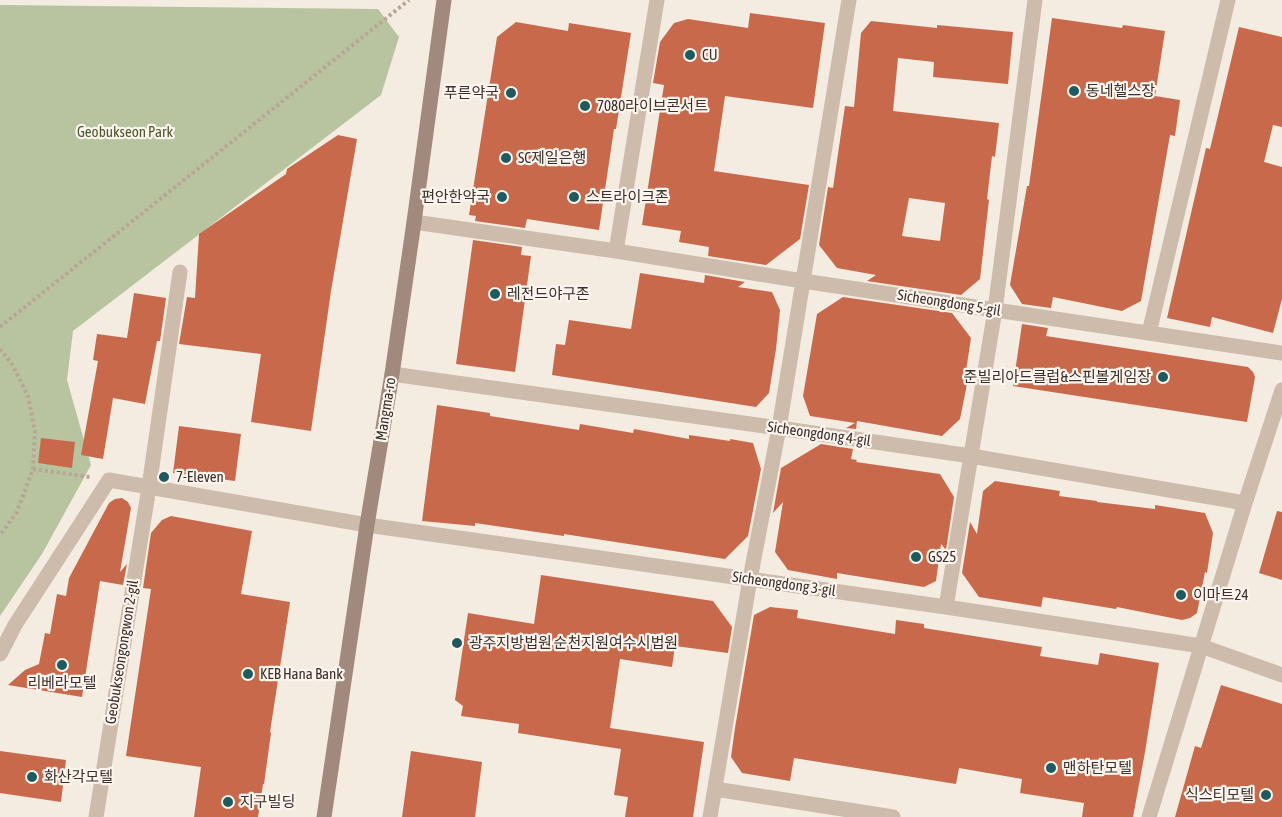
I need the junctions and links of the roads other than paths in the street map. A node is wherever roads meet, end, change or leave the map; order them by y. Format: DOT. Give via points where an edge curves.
graph roads {
  1 [pos="444,0"];
  2 [pos="657,0"];
  3 [pos="849,0"];
  4 [pos="1035,0"];
  5 [pos="1228,0"];
  6 [pos="414,222"];
  7 [pos="616,251"];
  8 [pos="180,272"];
  9 [pos="803,281"];
  10 [pos="995,310"];
  11 [pos="1149,333"];
  12 [pos="1282,353"];
  13 [pos="392,374"];
  14 [pos="1282,390"];
  15 [pos="779,428"];
  16 [pos="971,456"];
  17 [pos="149,487"];
  18 [pos="1245,503"];
  19 [pos="367,525"];
  20 [pos="750,579"];
  21 [pos="946,607"];
  22 [pos="1201,646"];
  23 [pos="0,654"];
  24 [pos="1282,675"];
  25 [pos="715,789"];
  26 [pos="96,817"];
  27 [pos="324,817"];
  28 [pos="710,817"];
  29 [pos="893,817"];
  30 [pos="1149,817"];
  1 -- 6 [label="street, Mangma-ro"];
  2 -- 7 [label="street"];
  3 -- 9 [label="street"];
  4 -- 10 [label="street"];
  5 -- 11 [label="street"];
  6 -- 7 [label="street, Sicheongdong 5-gil"];
  6 -- 13 [label="street, Mangma-ro"];
  7 -- 9 [label="street, Sicheongdong 5-gil"];
  8 -- 17 [label="street, Geobukseongongwon 2-gil"];
  9 -- 10 [label="street, Sicheongdong 5-gil"];
  9 -- 15 [label="street"];
  10 -- 11 [label="street, Sicheongdong 5-gil"];
  10 -- 16 [label="street"];
  11 -- 12 [label="street, Sicheongdong 5-gil"];
  13 -- 15 [label="street, Sicheongdong 4-gil"];
  13 -- 19 [label="street, Mangma-ro"];
  14 -- 18 [label="street"];
  15 -- 16 [label="street, Sicheongdong 4-gil"];
  15 -- 20 [label="street"];
  16 -- 18 [label="street, Sicheongdong 4-gil"];
  16 -- 21 [label="street"];
  17 -- 19 [label="street"];
  17 -- 23 [label="street" via="109,480"];
  17 -- 26 [label="street, Geobukseongongwon 2-gil"];
  18 -- 22 [label="street"];
  19 -- 20 [label="street, Sicheongdong 3-gil"];
  19 -- 27 [label="street, Mangma-ro"];
  20 -- 21 [label="street, Sicheongdong 3-gil"];
  20 -- 25 [label="street"];
  21 -- 22 [label="street, Sicheongdong 3-gil"];
  22 -- 24 [label="street, Sicheongdong 3-gil"];
  22 -- 30 [label="street"];
  25 -- 28 [label="street"];
  25 -- 29 [label="street"];
}
